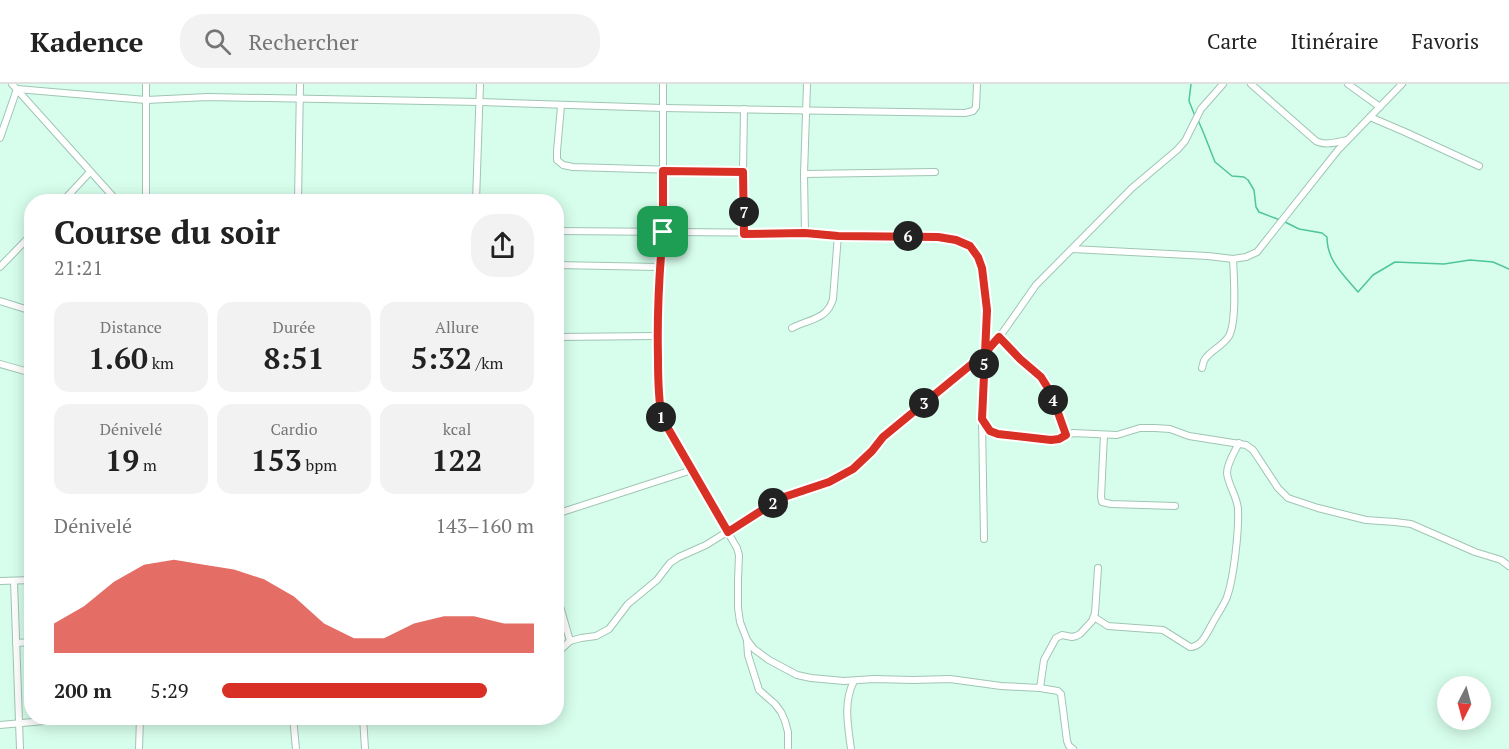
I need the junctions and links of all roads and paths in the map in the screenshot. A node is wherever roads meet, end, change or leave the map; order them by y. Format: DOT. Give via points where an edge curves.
graph roads {
  1 [pos="146,84"];
  2 [pos="300,84"];
  3 [pos="480,84"];
  4 [pos="663,84"];
  5 [pos="807,84"];
  6 [pos="977,84"];
  7 [pos="1223,84"];
  8 [pos="1251,84"];
  9 [pos="1348,84"];
  10 [pos="1402,84"];
  11 [pos="14,87"];
  12 [pos="299,99"];
  13 [pos="146,100"];
  14 [pos="480,102"];
  15 [pos="561,106"];
  16 [pos="1380,107"];
  17 [pos="663,108"];
  18 [pos="744,109"];
  19 [pos="806,111"];
  20 [pos="1370,117"];
  21 [pos="0,138"];
  22 [pos="1347,140"];
  23 [pos="1479,166"];
  24 [pos="663,171"];
  25 [pos="90,172"];
  26 [pos="743,172"];
  27 [pos="935,172"];
  28 [pos="804,174"];
  29 [pos="70,194"];
  30 [pos="110,194"];
  31 [pos="146,194"];
  32 [pos="298,194"];
  33 [pos="476,194"];
  34 [pos="564,231"];
  35 [pos="663,232"];
  36 [pos="805,233"];
  37 [pos="744,234"];
  38 [pos="838,236"];
  39 [pos="24,242"];
  40 [pos="1072,249"];
  41 [pos="1233,259"];
  42 [pos="564,266"];
  43 [pos="0,267"];
  44 [pos="659,267"];
  45 [pos="0,302"];
  46 [pos="24,309"];
  47 [pos="792,328"];
  48 [pos="657,336"];
  49 [pos="564,337"];
  50 [pos="999,337"];
  51 [pos="984,354"];
  52 [pos="0,364"];
  53 [pos="1202,369"];
  54 [pos="24,371"];
  55 [pos="982,419"];
  56 [pos="1066,435"];
  57 [pos="1104,435"];
  58 [pos="1239,443"];
  59 [pos="692,470"];
  60 [pos="1175,506"];
  61 [pos="564,511"];
  62 [pos="728,532"];
  63 [pos="984,539"];
  64 [pos="1509,566"];
  65 [pos="1098,568"];
  66 [pos="24,580"];
  67 [pos="0,581"];
  68 [pos="14,581"];
  69 [pos="1094,617"];
  70 [pos="564,620"];
  71 [pos="747,640"];
  72 [pos="570,641"];
  73 [pos="24,642"];
  74 [pos="16,643"];
  75 [pos="564,647"];
  76 [pos="854,681"];
  77 [pos="1040,688"];
  78 [pos="24,723"];
  79 [pos="19,724"];
  80 [pos="0,725"];
  81 [pos="140,725"];
  82 [pos="294,725"];
  83 [pos="364,725"];
  84 [pos="20,749"];
  85 [pos="139,749"];
  86 [pos="296,749"];
  87 [pos="365,749"];
  88 [pos="788,749"];
  89 [pos="851,749"];
  90 [pos="1072,749"];
  1 -- 13 [label="street"];
  2 -- 12 [label="street"];
  3 -- 14 [label="street"];
  4 -- 17 [label="street"];
  5 -- 19 [label="street"];
  6 -- 19 [label="street" via="976,107 969,112"];
  7 -- 40 [label="street" via="1201,109 1178,150 1132,188"];
  8 -- 22 [label="street" via="1320,143"];
  9 -- 16 [label="street"];
  10 -- 16 [label="street"];
  11 -- 13 [label="street"];
  11 -- 21 [label="street"];
  11 -- 25 [label="street"];
  12 -- 13 [label="street"];
  12 -- 14 [label="street"];
  12 -- 32 [label="street"];
  13 -- 31 [label="street"];
  14 -- 15 [label="street"];
  14 -- 33 [label="street"];
  15 -- 17 [label="street"];
  15 -- 24 [label="street" via="557,160 563,165"];
  16 -- 20 [label="street"];
  17 -- 18 [label="street"];
  17 -- 24 [label="street"];
  18 -- 19 [label="street"];
  18 -- 26 [label="street"];
  19 -- 28 [label="street"];
  20 -- 22 [label="street"];
  20 -- 23 [label="street"];
  22 -- 41 [label="street" via="1257,252"];
  24 -- 26 [label="street"];
  24 -- 35 [label="street"];
  25 -- 29 [label="street"];
  25 -- 30 [label="street"];
  26 -- 37 [label="street"];
  27 -- 28 [label="street"];
  28 -- 36 [label="street"];
  34 -- 35 [label="street"];
  35 -- 37 [label="street"];
  35 -- 44 [label="street"];
  36 -- 37 [label="street"];
  36 -- 38 [label="street"];
  38 -- 47 [label="street" via="831,307 822,316"];
  38 -- 51 [label="street" via="938,237 970,246 978,257 984,282"];
  39 -- 43 [label="street"];
  40 -- 41 [label="street"];
  40 -- 50 [label="street" via="1036,285"];
  41 -- 53 [label="street" via="1232,326 1229,336 1205,359"];
  42 -- 44 [label="street"];
  44 -- 48 [label="street"];
  45 -- 46 [label="street"];
  48 -- 49 [label="street"];
  48 -- 59 [label="street" via="658,402 662,418"];
  50 -- 51 [label="street"];
  50 -- 56 [label="street" via="1041,377"];
  51 -- 55 [label="street"];
  51 -- 62 [label="street" via="883,437 853,469 829,482 781,498"];
  52 -- 54 [label="street"];
  55 -- 56 [label="street" via="990,431 998,434 1051,440"];
  55 -- 63 [label="street"];
  56 -- 57 [label="street"];
  57 -- 58 [label="street" via="1155,428"];
  57 -- 60 [label="street" via="1102,502"];
  58 -- 64 [label="street" via="1253,450 1288,498 1366,520 1411,524"];
  58 -- 69 [label="street" via="1227,473 1238,515 1231,574 1226,597 1199,644 1190,647 1163,630 1108,626"];
  59 -- 61 [label="street"];
  59 -- 62 [label="street"];
  62 -- 71 [label="street" via="738,549 738,608"];
  62 -- 72 [label="street" via="670,563 657,580 628,604 609,629"];
  65 -- 69 [label="street"];
  66 -- 68 [label="street"];
  67 -- 68 [label="street"];
  68 -- 74 [label="street"];
  69 -- 77 [label="street" via="1080,634 1056,638 1044,660"];
  70 -- 72 [label="street"];
  71 -- 76 [label="street" via="769,660 797,675"];
  71 -- 88 [label="street" via="759,690 775,704 785,721"];
  72 -- 75 [label="street"];
  73 -- 74 [label="street"];
  74 -- 79 [label="street"];
  76 -- 77 [label="street" via="950,679"];
  76 -- 89 [label="street" via="847,699"];
  77 -- 90 [label="street" via="1061,694 1067,741"];
  78 -- 79 [label="street"];
  79 -- 80 [label="street"];
  79 -- 84 [label="street"];
  81 -- 85 [label="street"];
  82 -- 86 [label="street"];
  83 -- 87 [label="street"];
}
